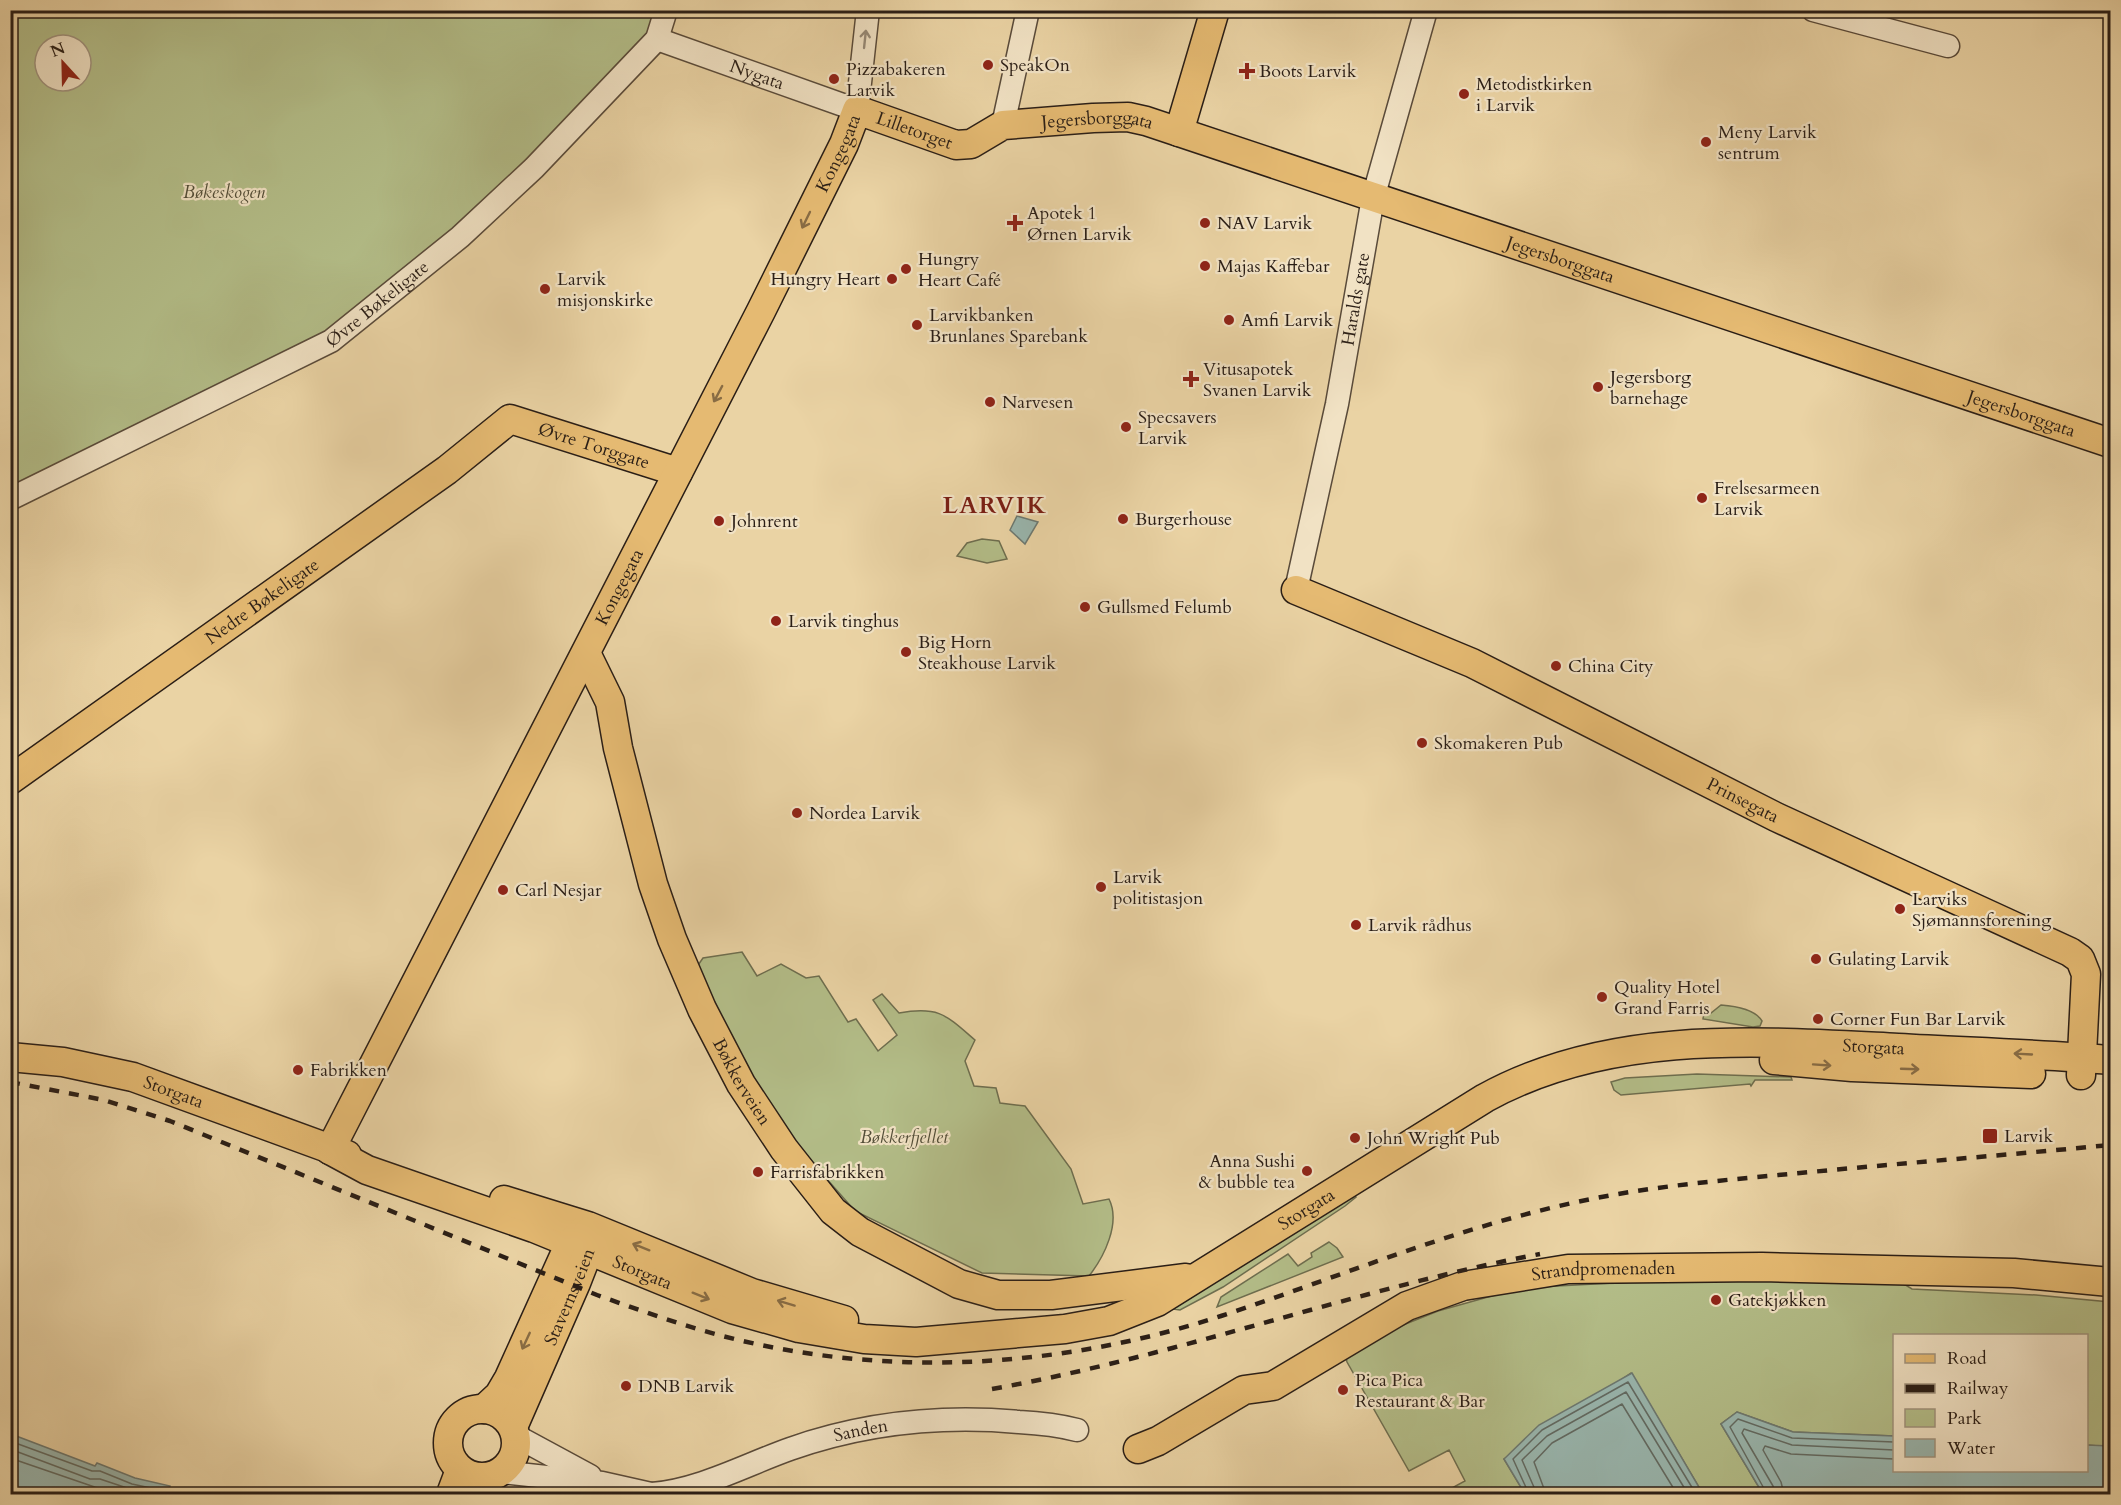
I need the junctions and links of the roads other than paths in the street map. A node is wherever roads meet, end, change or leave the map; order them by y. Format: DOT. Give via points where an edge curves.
graph roads {
  1 [pos="666,10"];
  2 [pos="868,10"];
  3 [pos="1028,10"];
  4 [pos="1215,10"];
  5 [pos="1426,10"];
  6 [pos="1813,10"];
  7 [pos="657,39"];
  8 [pos="1948,46"];
  9 [pos="857,110"];
  10 [pos="1003,125"];
  11 [pos="1179,132"];
  12 [pos="1373,198"];
  13 [pos="510,419"];
  14 [pos="2110,443"];
  15 [pos="678,472"];
  16 [pos="10,499"];
  17 [pos="1296,590"];
  18 [pos="586,653"];
  19 [pos="10,780"];
  20 [pos="10,1057"];
  21 [pos="2110,1060"];
  22 [pos="2081,1067"];
  23 [pos="2110,1078"];
  24 [pos="330,1150"];
  25 [pos="582,1240"];
  26 [pos="1200,1276"];
  27 [pos="2110,1282"];
  28 [pos="1113,1288"];
  29 [pos="1136,1311"];
  30 [pos="484,1409"];
  31 [pos="1077,1430"];
  32 [pos="514,1432"];
  33 [pos="1138,1449"];
  34 [pos="490,1481"];
  35 [pos="456,1482"];
  36 [pos="602,1483"];
  37 [pos="652,1494"];
  1 -- 7 [label="street, Øvre Bøkeligate"];
  9 -- 2 [label="street, Kongegata, one-way"];
  3 -- 10 [label="street"];
  4 -- 11 [label="main road"];
  5 -- 12 [label="street, Haralds gate"];
  6 -- 8 [label="street"];
  7 -- 9 [label="street, Nygata"];
  7 -- 16 [label="street, Øvre Bøkeligate" via="487,213 331,342"];
  9 -- 10 [label="main road, Lilletorget" via="956,145 971,144"];
  9 -- 15 [label="main road, Kongegata, one-way" via="844,144"];
  10 -- 11 [label="main road, Jegersborggata" via="1128,117"];
  11 -- 12 [label="main road, Jegersborggata"];
  12 -- 14 [label="main road, Jegersborggata"];
  12 -- 17 [label="street, Haralds gate" via="1337,404"];
  13 -- 15 [label="main road, Øvre Torggate"];
  13 -- 19 [label="main road, Nedre Bøkeligate" via="447,470"];
  15 -- 18 [label="main road, Kongegata"];
  17 -- 22 [label="main road, Prinsegata" via="1472,663 1784,820 2064,949 2079,959 2086,974"];
  18 -- 24 [label="main road, Kongegata"];
  18 -- 28 [label="main road, Bøkkerveien" via="610,702 653,884 702,1009 741,1084 784,1149 833,1211 860,1232 959,1284 998,1295 1052,1295"];
  20 -- 24 [label="main road, Storgata" via="63,1062 132,1077"];
  21 -- 22 [label="main road, Storgata"];
  22 -- 23 [label="main road, Storgata"];
  22 -- 26 [label="main road, Storgata" via="1780,1042 1665,1045 1557,1066 1509,1084"];
  24 -- 25 [label="main road, Storgata" via="367,1170"];
  25 -- 29 [label="main road, Storgata" via="840,1320 966,1338 1076,1327"];
  25 -- 30 [label="main road, Stavernsveien, one-way" via="509,1378"];
  25 -- 32 [label="main road, Stavernsveien"];
  26 -- 28 [label="main road, Bøkkerveien"];
  26 -- 29 [label="main road, Storgata"];
  27 -- 33 [label="main road, Strandpromenaden" via="2014,1273 1762,1267 1568,1269 1485,1283 1407,1306 1273,1386 1244,1389"];
  28 -- 29 [label="main road" via="1123,1292"];
  30 -- 32 [label="main road" via="498,1413"];
  30 -- 35 [label="main road" via="465,1413 450,1432 449,1452"];
  31 -- 37 [label="street, Sanden" via="1060,1425 973,1418 879,1426 790,1449 675,1492"];
  32 -- 34 [label="main road" via="515,1454"];
  32 -- 36 [label="street, Sanden"];
  34 -- 35 [label="main road" via="480,1478"];
  34 -- 36 [label="street, Sanden"];
  36 -- 37 [label="street, Sanden"];
}
